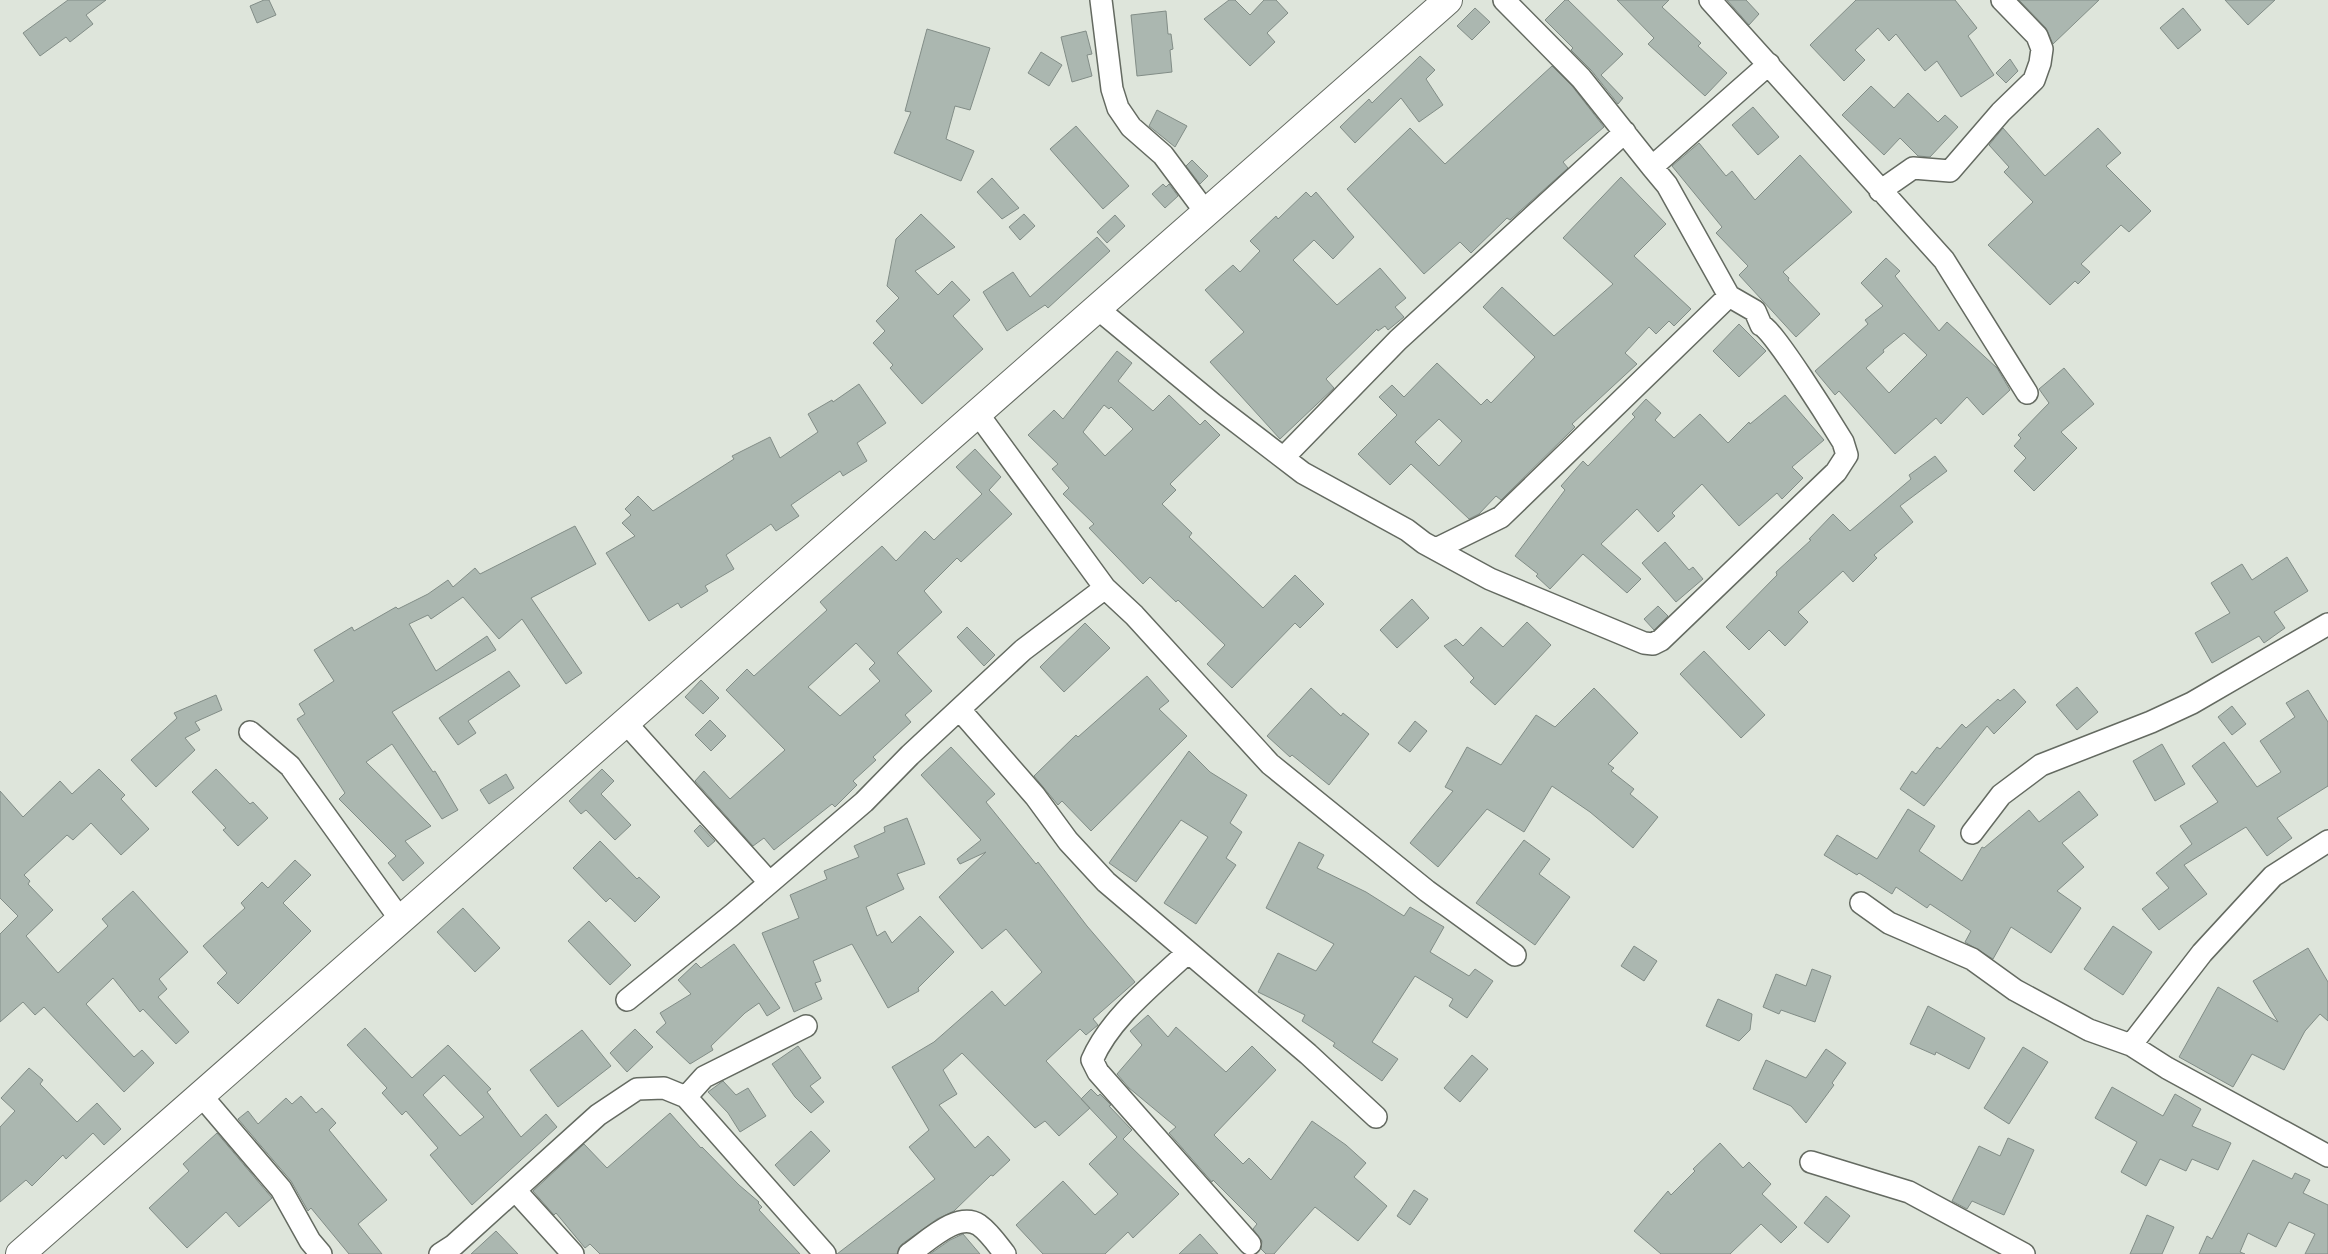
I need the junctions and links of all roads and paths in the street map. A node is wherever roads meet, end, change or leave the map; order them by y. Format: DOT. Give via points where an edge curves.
graph roads {
  1 [pos="1101,0"];
  2 [pos="1448,0"];
  3 [pos="1504,0"];
  4 [pos="1710,0"];
  5 [pos="2002,0"];
  6 [pos="1769,64"];
  7 [pos="1625,132"];
  8 [pos="1652,166"];
  9 [pos="1880,191"];
  10 [pos="1207,214"];
  11 [pos="1728,296"];
  12 [pos="1098,309"];
  13 [pos="2027,393"];
  14 [pos="978,414"];
  15 [pos="1284,457"];
  16 [pos="1436,549"];
  17 [pos="1105,588"];
  18 [pos="2328,624"];
  19 [pos="960,710"];
  20 [pos="625,722"];
  21 [pos="250,732"];
  22 [pos="1972,833"];
  23 [pos="2328,841"];
  24 [pos="769,882"];
  25 [pos="1861,902"];
  26 [pos="400,919"];
  27 [pos="1187,953"];
  28 [pos="1515,955"];
  29 [pos="627,1000"];
  30 [pos="806,1026"];
  31 [pos="2130,1045"];
  32 [pos="200,1094"];
  33 [pos="686,1097"];
  34 [pos="1376,1118"];
  35 [pos="2328,1156"];
  36 [pos="1811,1162"];
  37 [pos="515,1190"];
  38 [pos="1250,1244"];
  39 [pos="20,1254"];
  40 [pos="321,1254"];
  41 [pos="440,1254"];
  42 [pos="573,1254"];
  43 [pos="826,1254"];
  44 [pos="910,1254"];
  45 [pos="1005,1254"];
  46 [pos="2024,1254"];
  1 -- 10 [label="street" via="1112,90 1118,108 1131,127 1163,155"];
  2 -- 10 [label="main road"];
  3 -- 7 [label="street" via="1581,78"];
  4 -- 6 [label="street"];
  5 -- 9 [label="street" via="2037,36 2042,49 2034,80 2001,112 1950,171 1913,168"];
  6 -- 8 [label="street"];
  6 -- 9 [label="street"];
  7 -- 8 [label="street"];
  7 -- 15 [label="street" via="1398,340"];
  8 -- 11 [label="street" via="1667,185"];
  9 -- 13 [label="street" via="1944,260"];
  10 -- 12 [label="main road"];
  11 -- 16 [label="street" via="1501,517"];
  11 -- 16 [label="street" via="1755,311 1761,325 1766,327 1844,442 1847,455 1818,491 1661,640 1653,644 1644,643 1490,579"];
  12 -- 14 [label="main road"];
  12 -- 15 [label="street" via="1213,404"];
  14 -- 17 [label="street"];
  14 -- 20 [label="main road"];
  15 -- 16 [label="street" via="1304,473"];
  17 -- 19 [label="street" via="1023,650"];
  17 -- 28 [label="street" via="1134,615 1270,764 1427,891"];
  18 -- 22 [label="street" via="2184,707 2041,765 2001,795"];
  19 -- 24 [label="street" via="864,802"];
  19 -- 27 [label="street" via="1093,868"];
  20 -- 24 [label="street"];
  20 -- 26 [label="main road"];
  21 -- 26 [label="street" via="290,766"];
  23 -- 31 [label="street" via="2274,876 2202,953"];
  24 -- 29 [label="street"];
  25 -- 31 [label="street" via="1889,923 1972,960 2015,990 2089,1030"];
  26 -- 32 [label="main road"];
  27 -- 34 [label="street" via="1308,1054"];
  27 -- 38 [label="street" via="1110,1028 1092,1060 1098,1072"];
  30 -- 33 [label="street" via="704,1077"];
  31 -- 35 [label="street"];
  32 -- 39 [label="main road"];
  32 -- 40 [label="street" via="282,1190 310,1241"];
  33 -- 37 [label="street" via="664,1088 638,1089 598,1116"];
  33 -- 43 [label="street"];
  36 -- 46 [label="street" via="1909,1192"];
  37 -- 41 [label="street"];
  37 -- 42 [label="street"];
  44 -- 45 [label="street" via="957,1222 967,1220 980,1226"];
}
